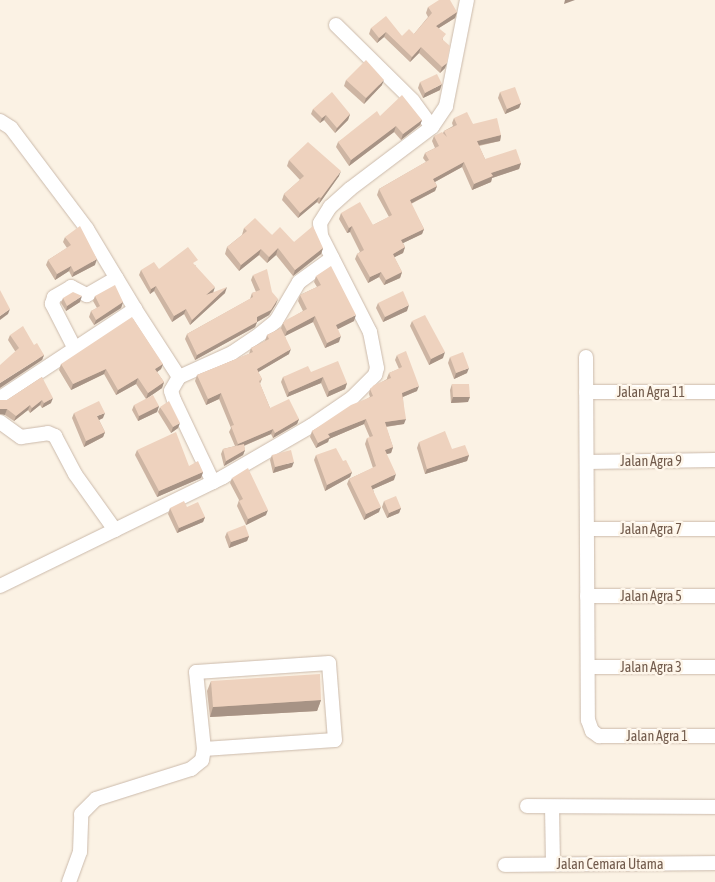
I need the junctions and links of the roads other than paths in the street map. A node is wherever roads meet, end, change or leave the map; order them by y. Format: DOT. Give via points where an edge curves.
graph roads {
  1 [pos="468,0"];
  2 [pos="336,24"];
  3 [pos="0,121"];
  4 [pos="432,127"];
  5 [pos="332,258"];
  6 [pos="117,278"];
  7 [pos="135,309"];
  8 [pos="75,349"];
  9 [pos="586,358"];
  10 [pos="179,377"];
  11 [pos="586,392"];
  12 [pos="715,392"];
  13 [pos="0,398"];
  14 [pos="0,422"];
  15 [pos="715,460"];
  16 [pos="587,462"];
  17 [pos="213,482"];
  18 [pos="587,529"];
  19 [pos="715,529"];
  20 [pos="115,530"];
  21 [pos="0,586"];
  22 [pos="587,596"];
  23 [pos="715,596"];
  24 [pos="588,667"];
  25 [pos="715,667"];
  26 [pos="715,736"];
  27 [pos="204,749"];
  28 [pos="527,806"];
  29 [pos="552,807"];
  30 [pos="715,807"];
  31 [pos="715,863"];
  32 [pos="553,864"];
  33 [pos="505,865"];
  34 [pos="69,882"];
  1 -- 4 [label="street" via="448,99"];
  2 -- 4 [label="street" via="412,101"];
  3 -- 6 [label="street" via="11,128 65,200"];
  4 -- 5 [label="street" via="330,207 320,223 321,236"];
  5 -- 10 [label="street" via="299,282 276,321 260,334 232,353"];
  5 -- 17 [label="street" via="370,332 377,368 375,375 352,398 311,426"];
  6 -- 7 [label="street"];
  6 -- 8 [label="street" via="87,295 71,287 54,297 52,304"];
  7 -- 8 [label="street"];
  7 -- 10 [label="street"];
  8 -- 13 [label="street"];
  9 -- 11 [label="street"];
  10 -- 17 [label="street" via="171,391"];
  11 -- 12 [label="street, Jalan Agra 11"];
  11 -- 16 [label="street"];
  14 -- 20 [label="street" via="21,437 48,433 55,436 75,474"];
  15 -- 16 [label="street, Jalan Agra 9"];
  16 -- 18 [label="street"];
  17 -- 20 [label="street"];
  18 -- 19 [label="street, Jalan Agra 7"];
  18 -- 22 [label="street"];
  20 -- 21 [label="street"];
  22 -- 23 [label="street, Jalan Agra 5"];
  22 -- 24 [label="street"];
  24 -- 25 [label="street, Jalan Agra 3"];
  24 -- 26 [label="street, Jalan Agra 1" via="588,720 592,731 599,736"];
  27 -- 27 [label="street" via="335,740 329,663 196,672"];
  27 -- 34 [label="street" via="202,760 191,769 143,786 106,794 84,807 80,817 80,852"];
  28 -- 29 [label="street"];
  29 -- 30 [label="street"];
  29 -- 32 [label="street"];
  31 -- 32 [label="street, Jalan Cemara Utama"];
  32 -- 33 [label="street, Jalan Cemara Utama"];
}
